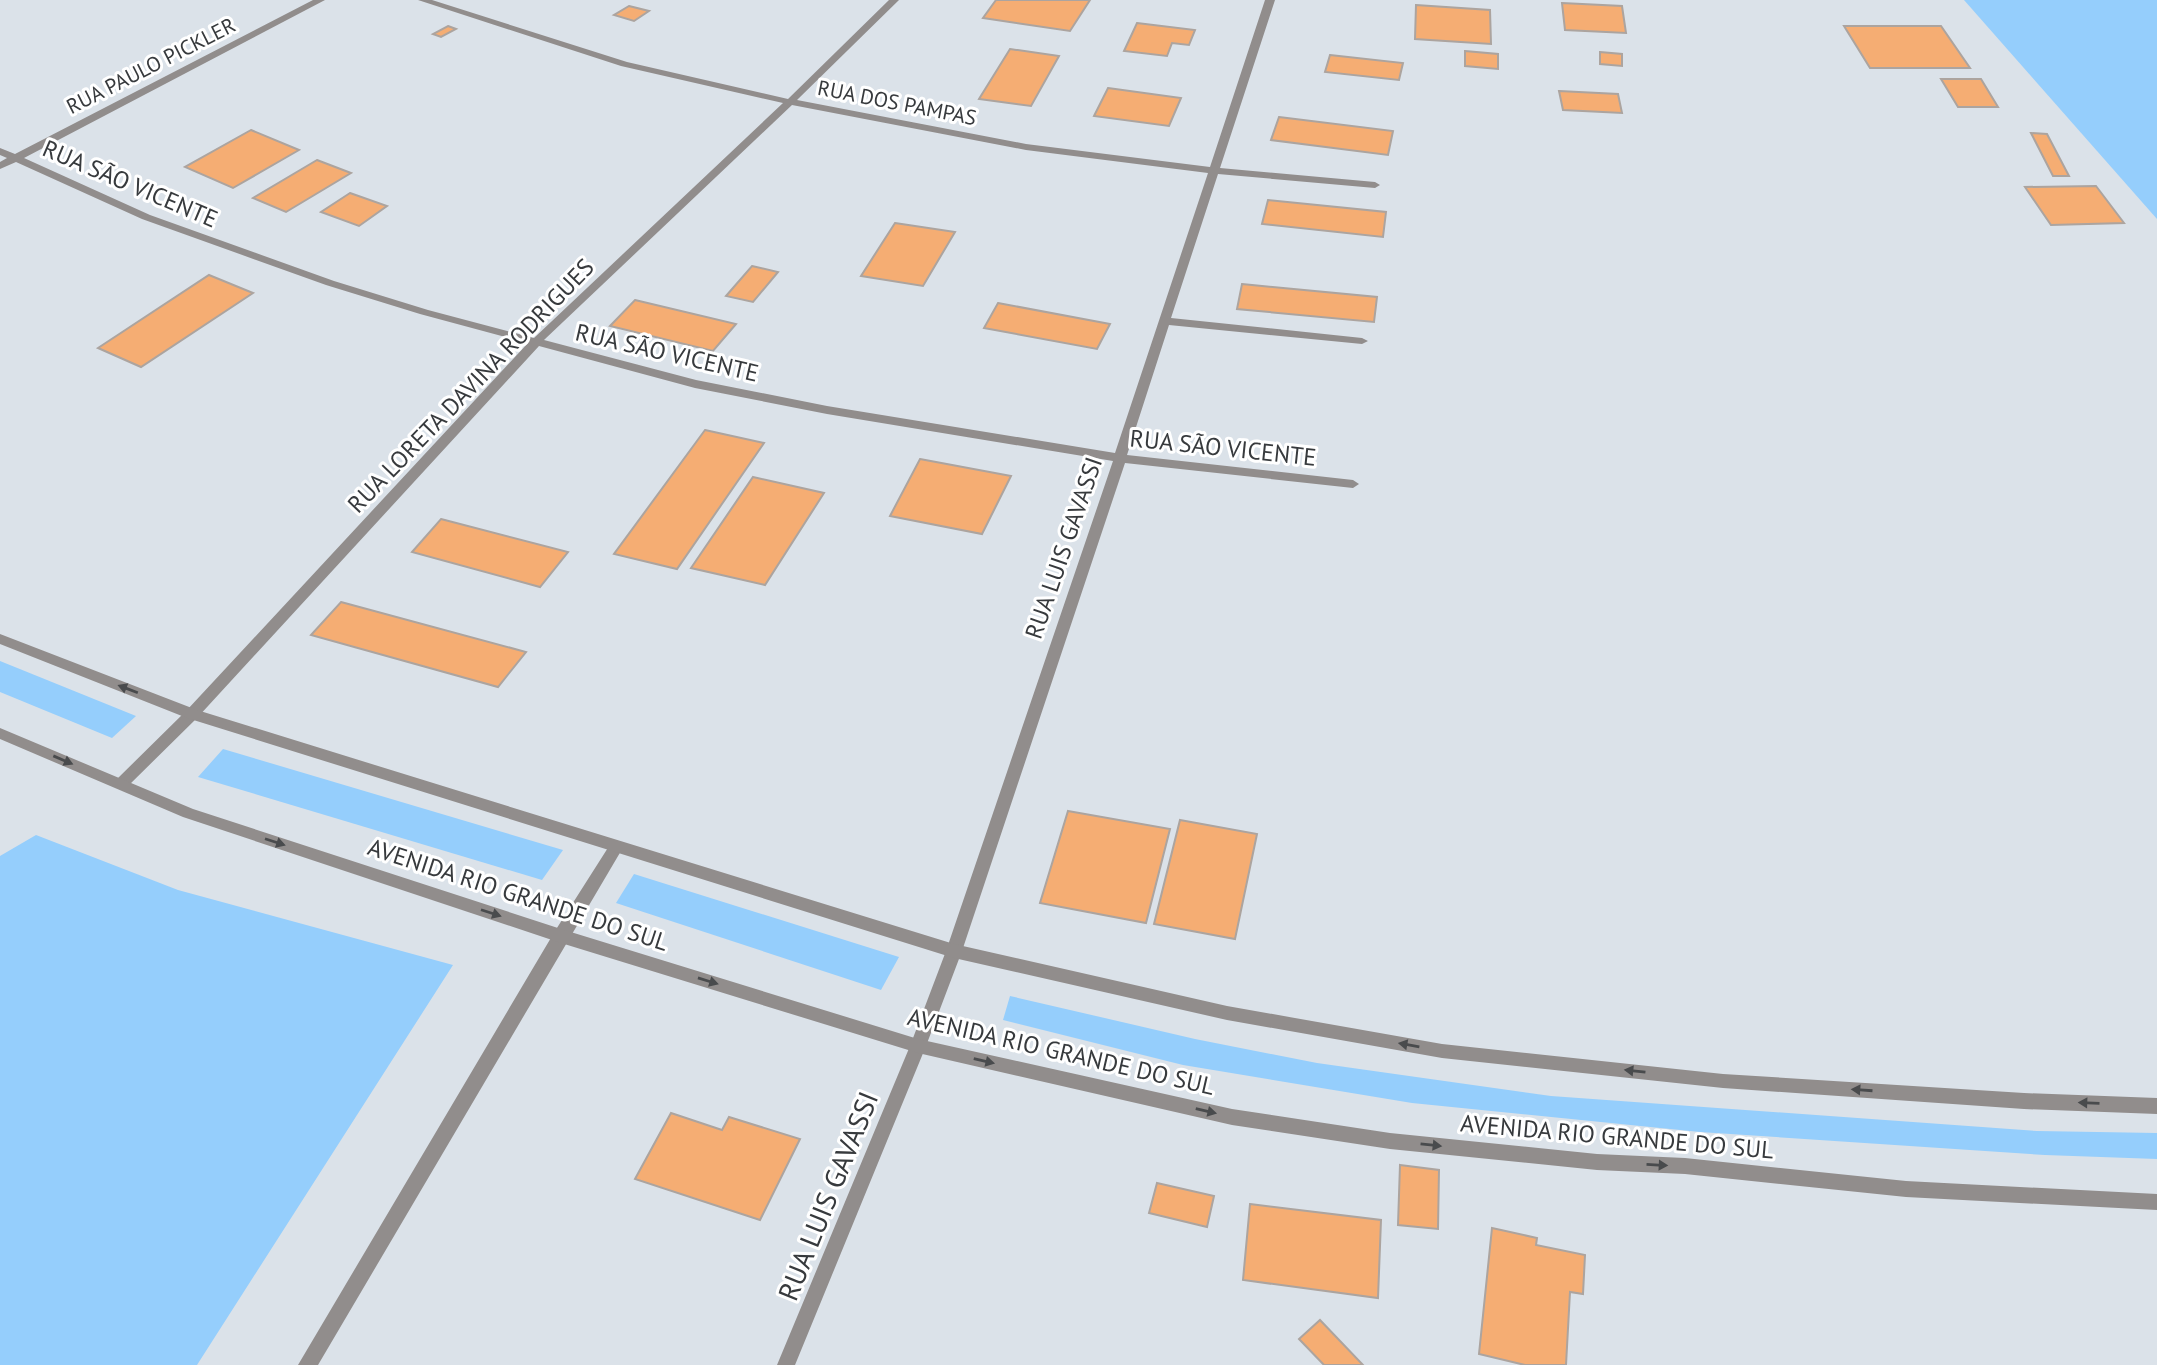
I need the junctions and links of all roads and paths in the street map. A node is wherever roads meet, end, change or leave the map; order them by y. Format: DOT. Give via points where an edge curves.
graph roads {
  1 [pos="320,0"];
  2 [pos="423,0"];
  3 [pos="894,0"];
  4 [pos="1270,0"];
  5 [pos="790,102"];
  6 [pos="0,151"];
  7 [pos="15,158"];
  8 [pos="0,166"];
  9 [pos="1212,170"];
  10 [pos="1376,185"];
  11 [pos="1164,321"];
  12 [pos="1362,341"];
  13 [pos="535,343"];
  14 [pos="1120,458"];
  15 [pos="1353,484"];
  16 [pos="0,639"];
  17 [pos="192,714"];
  18 [pos="0,733"];
  19 [pos="121,784"];
  20 [pos="616,847"];
  21 [pos="561,936"];
  22 [pos="954,951"];
  23 [pos="918,1046"];
  24 [pos="2157,1105"];
  25 [pos="2157,1202"];
  26 [pos="307,1365"];
  27 [pos="786,1365"];
  1 -- 7 [label="street, RUA PAULO PICKLER"];
  2 -- 5 [label="street, RUA DOS PAMPAS" via="624,64"];
  3 -- 5 [label="street, RUA LORETA DAVINA RODRIGUES"];
  4 -- 9 [label="street, RUA LUIS GAVASSI"];
  5 -- 9 [label="street, RUA DOS PAMPAS" via="1026,148"];
  5 -- 13 [label="street, RUA LORETA DAVINA RODRIGUES"];
  6 -- 7 [label="street, RUA SÃO VICENTE"];
  7 -- 8 [label="street, RUA PAULO PICKLER"];
  7 -- 13 [label="street, RUA SÃO VICENTE" via="146,217 330,283"];
  9 -- 10 [label="street, RUA DOS PAMPAS"];
  9 -- 11 [label="street, RUA LUIS GAVASSI"];
  11 -- 12 [label="street"];
  11 -- 14 [label="street, RUA LUIS GAVASSI"];
  13 -- 14 [label="street, RUA SÃO VICENTE" via="708,387"];
  13 -- 17 [label="street, RUA LORETA DAVINA RODRIGUES"];
  14 -- 15 [label="street, RUA SÃO VICENTE"];
  14 -- 22 [label="street, RUA LUIS GAVASSI"];
  17 -- 16 [label="street, one-way"];
  17 -- 19 [label="street, RUA LORETA DAVINA RODRIGUES"];
  17 -- 20 [label="street"];
  18 -- 19 [label="street, AVENIDA RIO GRANDE DO SUL, one-way"];
  19 -- 21 [label="street, AVENIDA RIO GRANDE DO SUL, one-way" via="188,813"];
  20 -- 21 [label="street"];
  20 -- 22 [label="street"];
  21 -- 23 [label="street, AVENIDA RIO GRANDE DO SUL, one-way"];
  21 -- 26 [label="street"];
  22 -- 23 [label="street, RUA LUIS GAVASSI"];
  24 -- 22 [label="street, one-way" via="1723,1081 1441,1051 1227,1013"];
  23 -- 25 [label="street, AVENIDA RIO GRANDE DO SUL, one-way" via="1232,1117 1390,1141 1906,1189"];
  23 -- 27 [label="street, RUA LUIS GAVASSI"];
}
